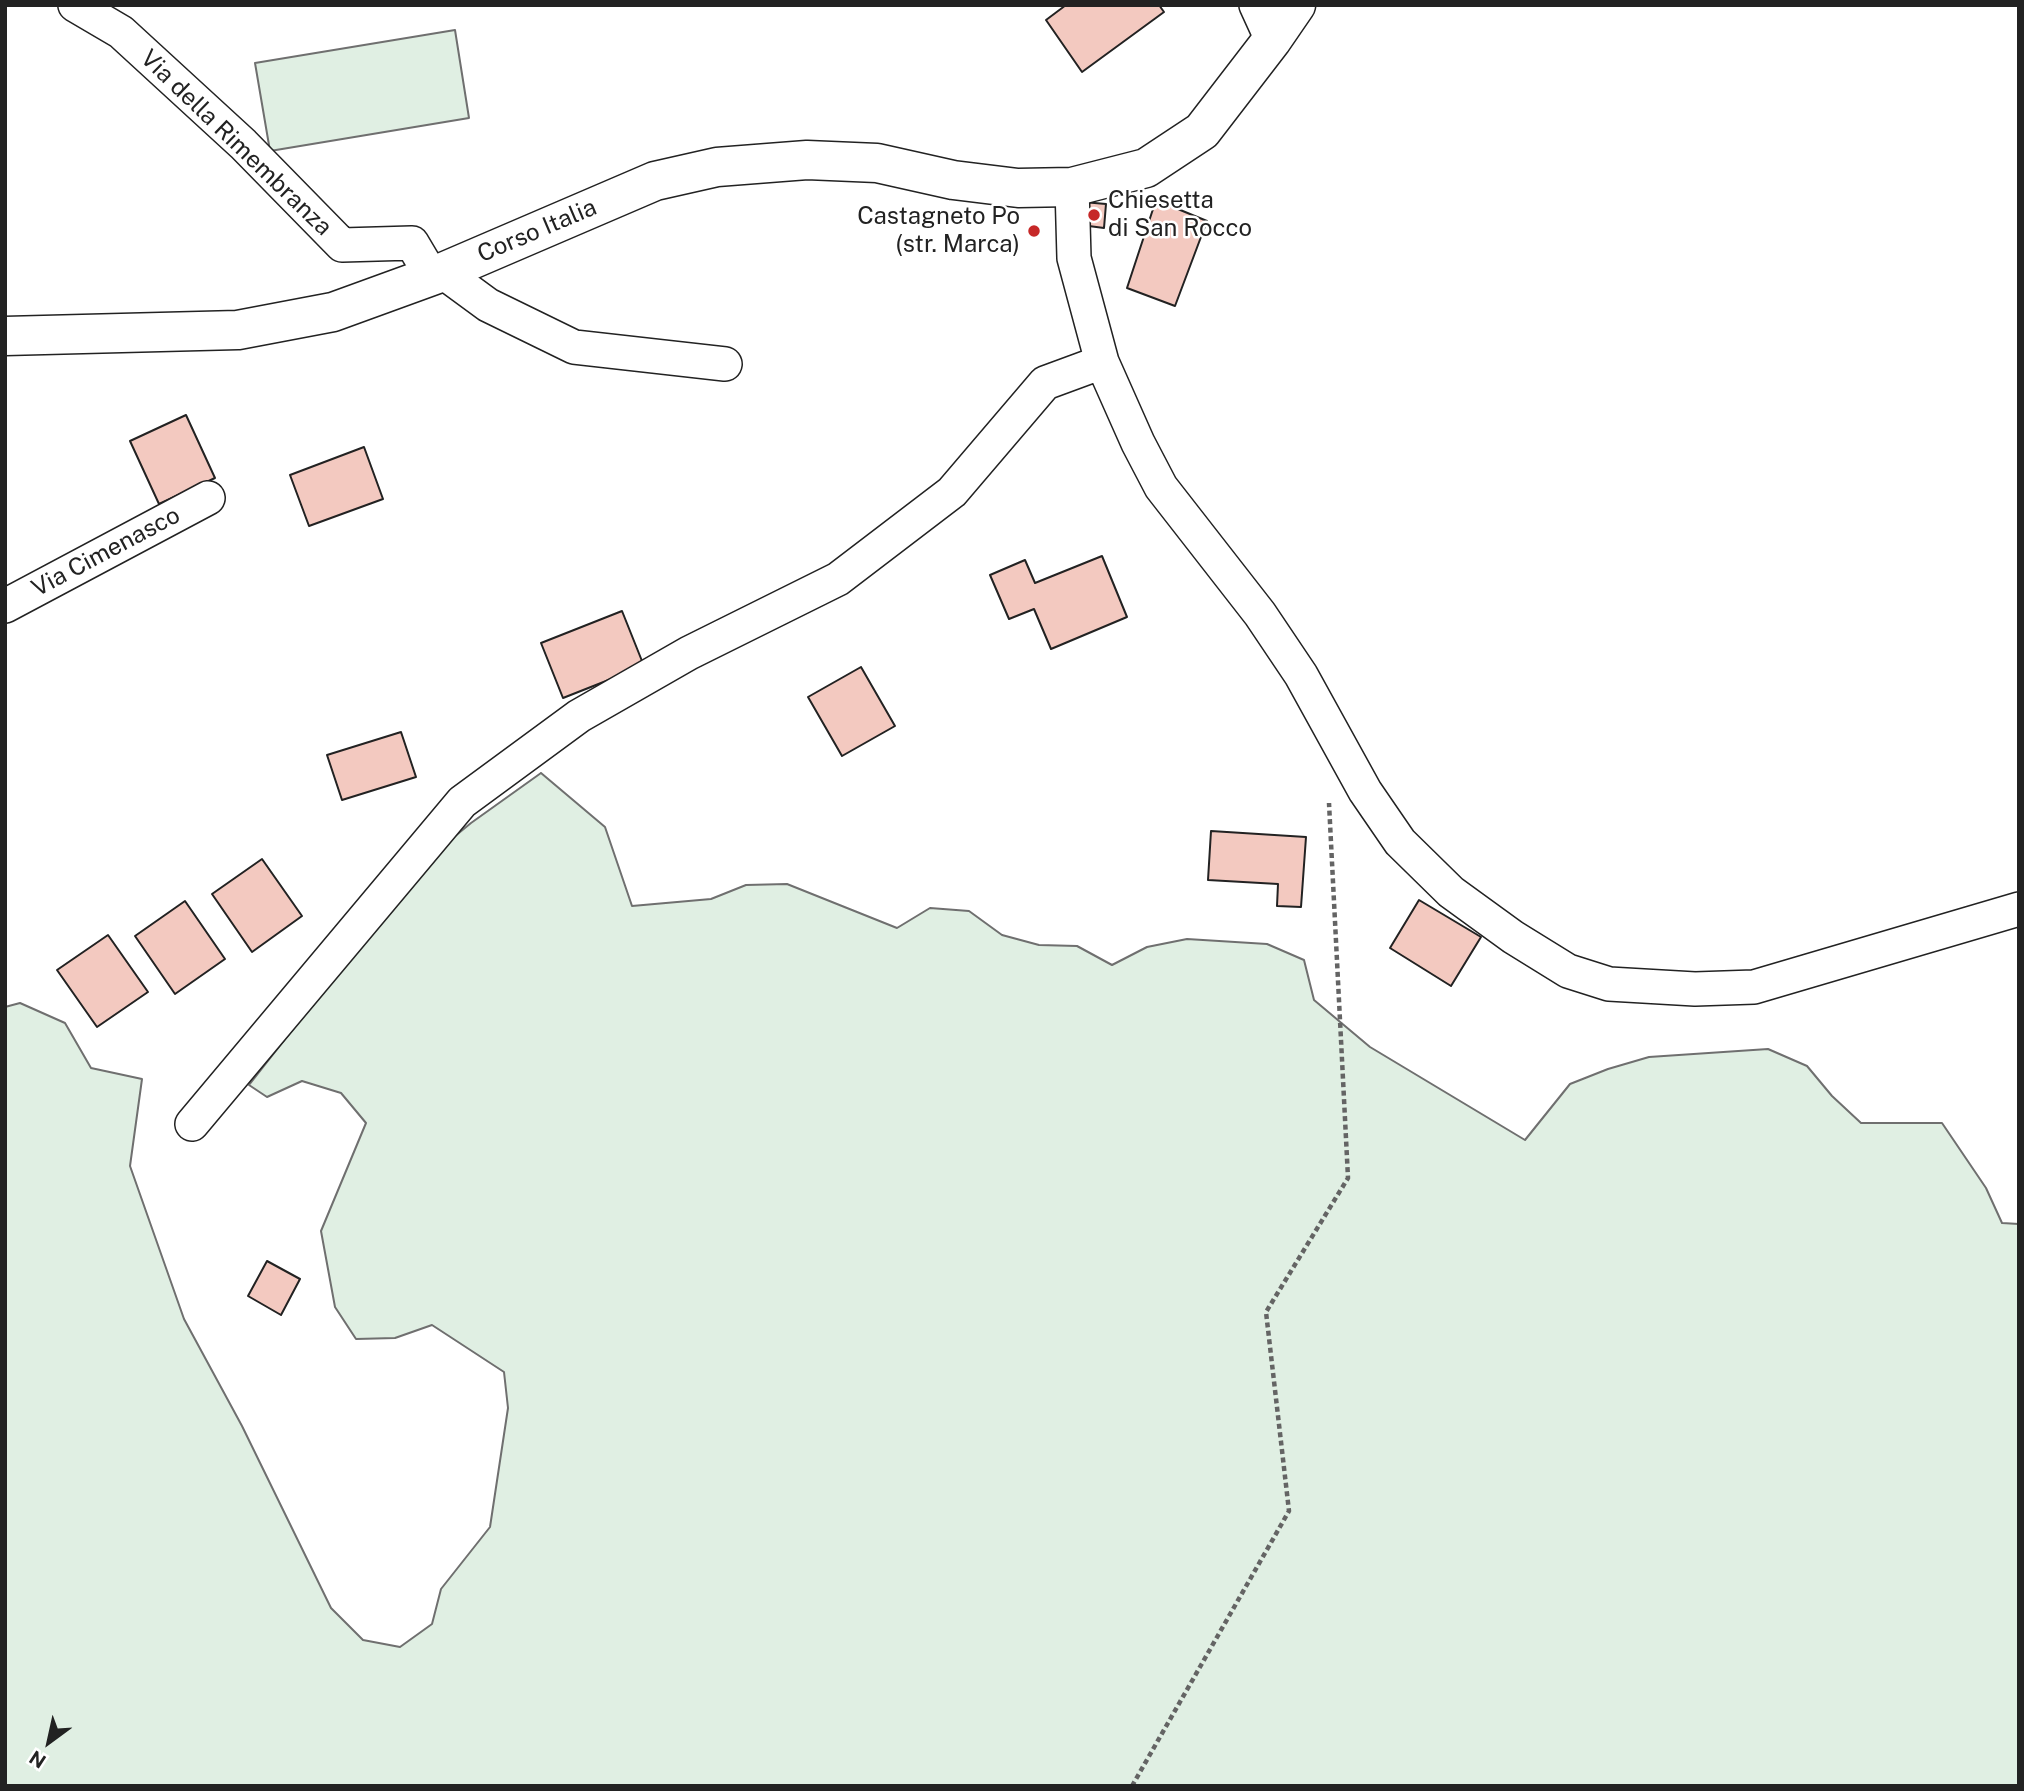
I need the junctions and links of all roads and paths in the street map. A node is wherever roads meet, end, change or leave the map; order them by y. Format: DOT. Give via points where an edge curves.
graph roads {
  1 [pos="75,5"];
  2 [pos="1256,5"];
  3 [pos="1296,5"];
  4 [pos="1272,40"];
  5 [pos="1072,187"];
  6 [pos="437,274"];
  7 [pos="5,337"];
  8 [pos="1102,362"];
  9 [pos="725,364"];
  10 [pos="208,498"];
  11 [pos="5,606"];
  12 [pos="1329,791"];
  13 [pos="2019,909"];
  14 [pos="192,1124"];
  15 [pos="1132,1786"];
  1 -- 6 [label="street, Via della Rimembranza" via="121,32 243,144 342,245 412,243"];
  2 -- 4 [label="street"];
  3 -- 4 [label="street, Corso Italia"];
  4 -- 5 [label="street, Corso Italia" via="1202,131 1146,168"];
  5 -- 6 [label="street, Corso Italia" via="1018,188 877,163 807,160 717,167 655,181"];
  5 -- 8 [label="street" via="1074,258"];
  6 -- 7 [label="street, Corso Italia" via="333,312 238,330"];
  6 -- 9 [label="street" via="574,348"];
  8 -- 13 [label="street" via="1161,487 1260,614 1400,842 1451,892 1568,971 1609,984 1754,987"];
  8 -- 14 [label="street" via="1045,383 952,492 838,579 689,653 579,716 462,802"];
  10 -- 11 [label="street, Via Cimenasco"];
  12 -- 15 [label="path" via="1348,1178 1266,1312 1289,1511"];
}
